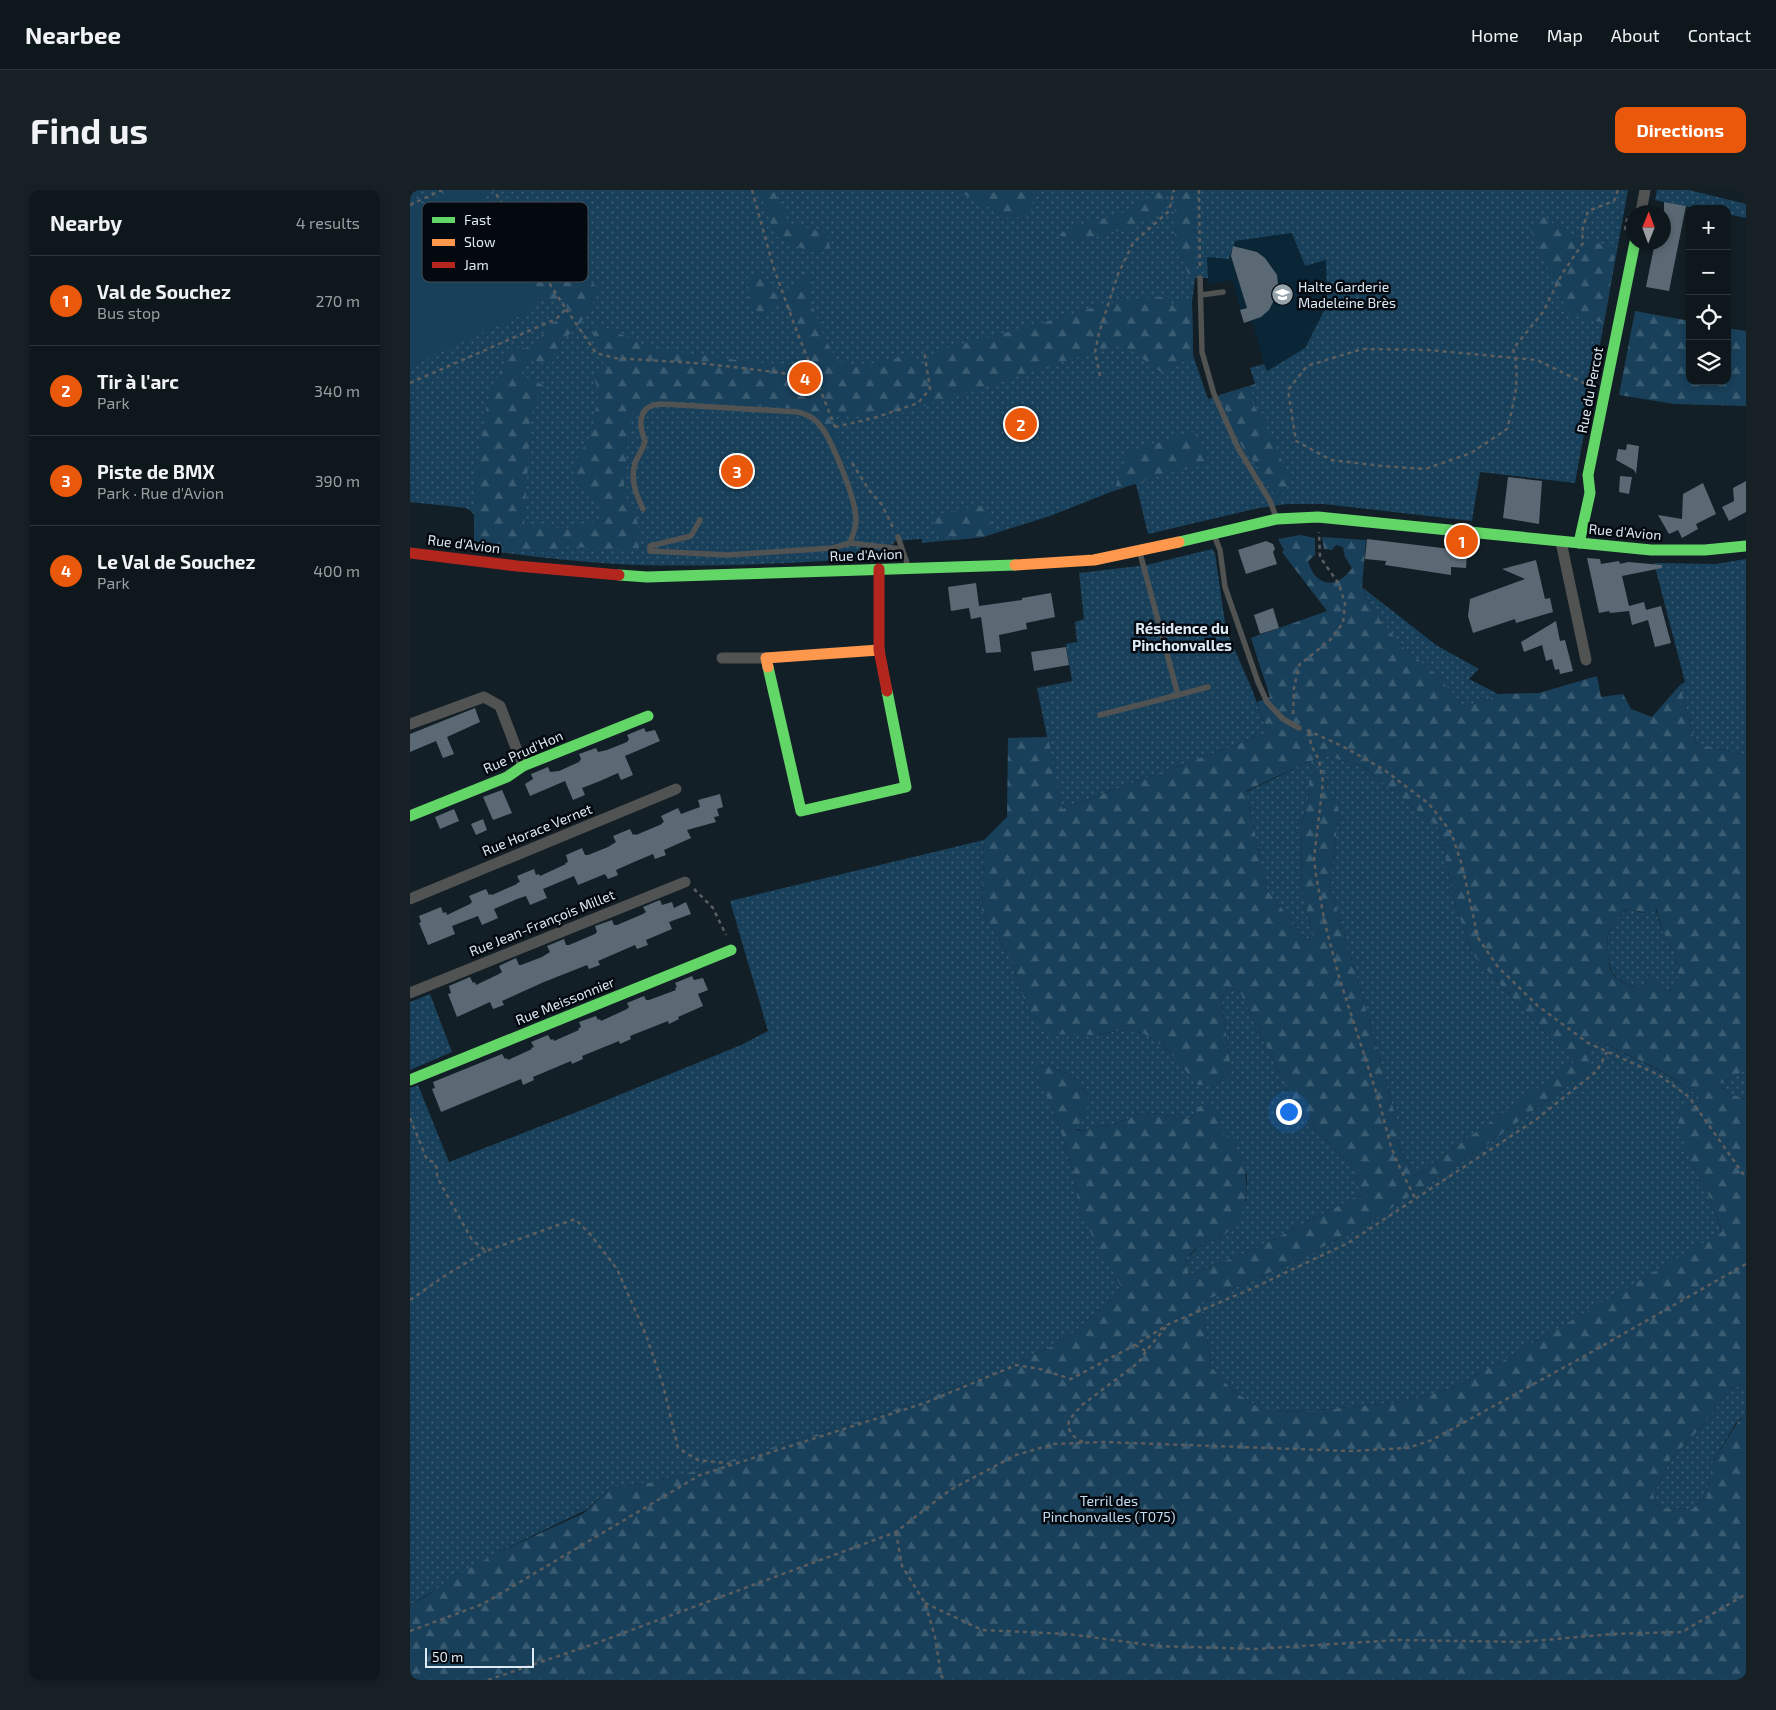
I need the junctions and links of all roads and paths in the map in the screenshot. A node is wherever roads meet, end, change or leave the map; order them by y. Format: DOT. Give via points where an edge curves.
graph roads {
  1 [pos="442,190"];
  2 [pos="494,190"];
  3 [pos="752,190"];
  4 [pos="1174,190"];
  5 [pos="1198,190"];
  6 [pos="1618,190"];
  7 [pos="1645,190"];
  8 [pos="501,202"];
  9 [pos="410,205"];
  10 [pos="1642,205"];
  11 [pos="1633,250"];
  12 [pos="1200,278"];
  13 [pos="549,282"];
  14 [pos="1223,292"];
  15 [pos="1201,295"];
  16 [pos="566,309"];
  17 [pos="924,350"];
  18 [pos="1515,358"];
  19 [pos="1100,376"];
  20 [pos="817,381"];
  21 [pos="410,383"];
  22 [pos="1604,393"];
  23 [pos="835,427"];
  24 [pos="839,437"];
  25 [pos="851,462"];
  26 [pos="643,509"];
  27 [pos="1318,517"];
  28 [pos="1277,519"];
  29 [pos="700,520"];
  30 [pos="1213,534"];
  31 [pos="898,537"];
  32 [pos="1570,542"];
  33 [pos="850,543"];
  34 [pos="1746,546"];
  35 [pos="901,549"];
  36 [pos="1139,551"];
  37 [pos="410,553"];
  38 [pos="908,568"];
  39 [pos="879,569"];
  40 [pos="879,650"];
  41 [pos="722,658"];
  42 [pos="766,658"];
  43 [pos="1586,660"];
  44 [pos="1208,687"];
  45 [pos="1178,695"];
  46 [pos="1100,715"];
  47 [pos="648,716"];
  48 [pos="410,724"];
  49 [pos="1299,728"];
  50 [pos="1308,730"];
  51 [pos="523,766"];
  52 [pos="676,789"];
  53 [pos="410,816"];
  54 [pos="685,882"];
  55 [pos="410,899"];
  56 [pos="731,950"];
  57 [pos="410,993"];
  58 [pos="1607,1052"];
  59 [pos="410,1080"];
  60 [pos="410,1118"];
  61 [pos="1746,1178"];
  62 [pos="1416,1200"];
  63 [pos="486,1252"];
  64 [pos="1746,1264"];
  65 [pos="410,1300"];
  66 [pos="1169,1324"];
  67 [pos="1134,1345"];
  68 [pos="1146,1351"];
  69 [pos="1084,1443"];
  70 [pos="768,1452"];
  71 [pos="896,1532"];
  72 [pos="1746,1594"];
  73 [pos="925,1603"];
  74 [pos="410,1631"];
  75 [pos="488,1680"];
  76 [pos="944,1680"];
  1 -- 9 [label="path"];
  2 -- 8 [label="path"];
  3 -- 20 [label="path" via="774,266"];
  4 -- 19 [label="path" via="1169,211 1133,243 1114,284 1095,352"];
  5 -- 12 [label="path"];
  6 -- 18 [label="path" via="1614,201 1588,211 1582,231 1583,243 1562,274 1543,312 1512,349"];
  7 -- 10 [label="street"];
  11 -- 22 [label="street, Rue du Percot"];
  12 -- 15 [label="lane"];
  13 -- 16 [label="path"];
  14 -- 15 [label="lane"];
  15 -- 28 [label="lane" via="1202,352 1214,394 1238,448 1270,501"];
  16 -- 20 [label="path" via="596,352 615,358 708,364 783,373"];
  16 -- 21 [label="path" via="556,319"];
  17 -- 23 [label="path" via="930,388 918,403"];
  18 -- 18 [label="path" via="1429,350 1362,350 1308,366 1288,390 1296,441 1331,460 1399,468 1425,469 1471,453 1507,428 1514,402"];
  18 -- 22 [label="path" via="1537,360"];
  20 -- 23 [label="path"];
  22 -- 32 [label="street, Rue du Percot" via="1588,475 1590,492"];
  23 -- 24 [label="path"];
  25 -- 31 [label="path" via="882,505"];
  26 -- 33 [label="lane" via="633,486 633,475 645,442 640,417 645,409 663,404 798,412 820,425 841,469 856,521"];
  27 -- 28 [label="street, Rue d'Avion"];
  27 -- 32 [label="street, Rue d'Avion"];
  27 -- 49 [label="path" via="1320,557 1340,584 1343,623 1330,640 1299,665 1293,714"];
  28 -- 30 [label="street, Rue d'Avion"];
  29 -- 33 [label="lane" via="691,536 650,546 650,552 728,555 833,548"];
  30 -- 36 [label="street, Rue d'Avion"];
  30 -- 49 [label="lane" via="1220,550 1225,587 1258,682 1268,702 1283,719"];
  31 -- 35 [label="lane"];
  32 -- 34 [label="street, Rue d'Avion" via="1679,551"];
  32 -- 43 [label="street"];
  33 -- 35 [label="lane"];
  35 -- 38 [label="lane"];
  36 -- 38 [label="street, Rue d'Avion" via="1052,564"];
  36 -- 45 [label="lane"];
  37 -- 39 [label="street, Rue d'Avion" via="517,566 647,576"];
  38 -- 39 [label="street, Rue d'Avion"];
  39 -- 40 [label="street"];
  40 -- 42 [label="street"];
  40 -- 42 [label="street" via="906,788 800,810"];
  41 -- 42 [label="street"];
  44 -- 45 [label="lane"];
  45 -- 46 [label="lane"];
  47 -- 51 [label="street, Rue Prud'Hon"];
  48 -- 51 [label="street" via="484,697 500,706"];
  49 -- 50 [label="path"];
  50 -- 58 [label="path" via="1383,768 1429,804 1451,832 1462,864 1478,938 1498,967 1538,1006 1588,1043"];
  50 -- 62 [label="path" via="1323,782 1314,858 1325,924 1391,1147"];
  51 -- 53 [label="street, Rue Prud'Hon" via="507,777"];
  52 -- 55 [label="street, Rue Horace Vernet"];
  54 -- 56 [label="path" via="713,908"];
  54 -- 57 [label="street, Rue Jean-François Millet"];
  56 -- 59 [label="street, Rue Meissonnier"];
  58 -- 61 [label="path" via="1659,1075 1689,1097"];
  58 -- 62 [label="path" via="1598,1071 1534,1121"];
  60 -- 63 [label="path" via="427,1160 434,1162 438,1169 437,1177 472,1240"];
  62 -- 66 [label="path" via="1348,1243"];
  63 -- 65 [label="path"];
  63 -- 70 [label="path" via="575,1219 617,1268 646,1335 678,1448 698,1460 736,1464"];
  64 -- 69 [label="path" via="1432,1440 1408,1448 1350,1451"];
  66 -- 67 [label="path"];
  66 -- 68 [label="path"];
  67 -- 68 [label="path"];
  67 -- 70 [label="path" via="1071,1379 1016,1365 925,1403"];
  68 -- 69 [label="path" via="1139,1362 1082,1405 1069,1420 1070,1432"];
  69 -- 71 [label="path" via="1054,1444 1016,1455 950,1490"];
  70 -- 74 [label="path" via="700,1476 482,1604"];
  71 -- 73 [label="path" via="902,1566"];
  71 -- 75 [label="path"];
  72 -- 73 [label="path" via="1682,1632 1521,1642 1399,1640 1256,1649 1157,1646 1068,1634 982,1630"];
  73 -- 76 [label="path" via="935,1638 940,1675"];
}
